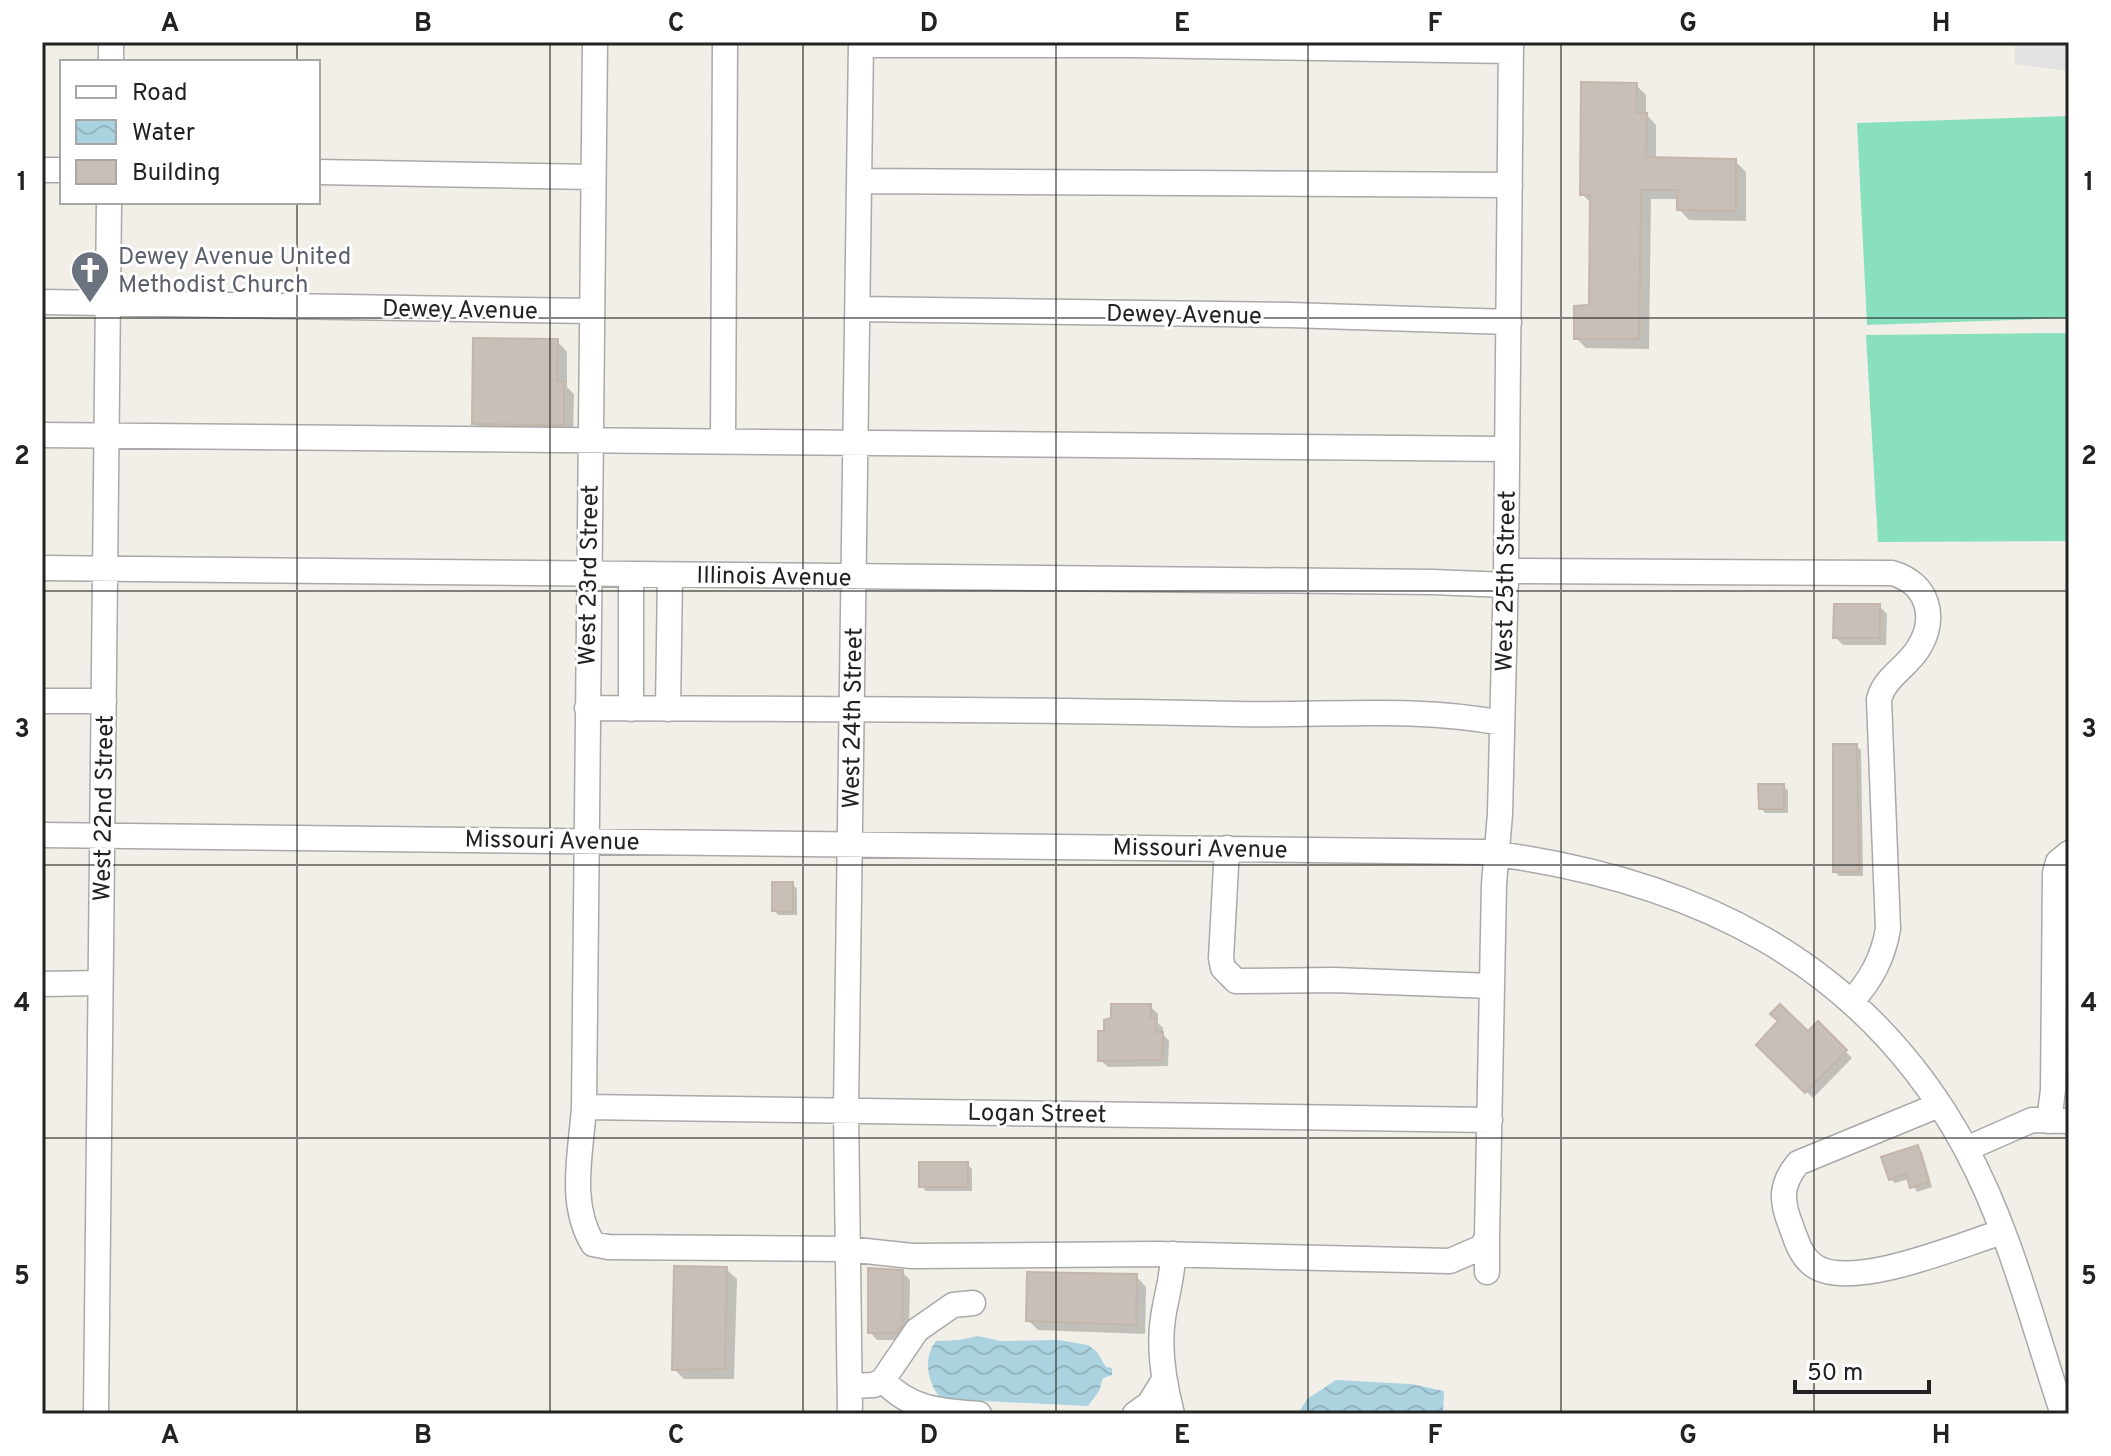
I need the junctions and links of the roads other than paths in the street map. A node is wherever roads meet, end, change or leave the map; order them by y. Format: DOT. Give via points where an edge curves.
graph roads {
  1 [pos="595,42"];
  2 [pos="725,42"];
  3 [pos="861,44"];
  4 [pos="1511,46"];
  5 [pos="320,172"];
  6 [pos="593,177"];
  7 [pos="860,181"];
  8 [pos="1510,185"];
  9 [pos="109,204"];
  10 [pos="42,302"];
  11 [pos="107,303"];
  12 [pos="858,309"];
  13 [pos="591,311"];
  14 [pos="1509,322"];
  15 [pos="42,435"];
  16 [pos="106,436"];
  17 [pos="589,439"];
  18 [pos="723,440"];
  19 [pos="856,441"];
  20 [pos="1507,449"];
  21 [pos="42,568"];
  22 [pos="105,569"];
  23 [pos="588,574"];
  24 [pos="631,574"];
  25 [pos="670,575"];
  26 [pos="854,576"];
  27 [pos="1506,578"];
  28 [pos="42,701"];
  29 [pos="104,701"];
  30 [pos="587,708"];
  31 [pos="631,709"];
  32 [pos="668,709"];
  33 [pos="852,710"];
  34 [pos="1502,723"];
  35 [pos="42,835"];
  36 [pos="103,835"];
  37 [pos="586,840"];
  38 [pos="851,843"];
  39 [pos="1227,848"];
  40 [pos="2069,853"];
  41 [pos="1496,854"];
  42 [pos="100,983"];
  43 [pos="42,984"];
  44 [pos="1492,986"];
  45 [pos="1851,1002"];
  46 [pos="1939,1105"];
  47 [pos="584,1107"];
  48 [pos="846,1110"];
  49 [pos="1490,1120"];
  50 [pos="2059,1121"];
  51 [pos="1966,1149"];
  52 [pos="2002,1232"];
  53 [pos="1487,1237"];
  54 [pos="847,1249"];
  55 [pos="1173,1254"];
  56 [pos="1487,1272"];
  57 [pos="973,1303"];
  58 [pos="883,1380"];
  59 [pos="1164,1380"];
  60 [pos="850,1386"];
  61 [pos="96,1414"];
  62 [pos="850,1414"];
  63 [pos="979,1414"];
  64 [pos="1135,1414"];
  65 [pos="1172,1414"];
  66 [pos="2063,1414"];
  1 -- 6 [label="street, West 23rd Street"];
  2 -- 18 [label="street"];
  3 -- 4 [label="street"];
  3 -- 7 [label="street, West 24th Street"];
  4 -- 8 [label="street, West 25th Street"];
  5 -- 6 [label="street"];
  6 -- 13 [label="street, West 23rd Street"];
  7 -- 8 [label="street"];
  7 -- 12 [label="street, West 24th Street"];
  8 -- 14 [label="street, West 25th Street"];
  9 -- 11 [label="street, West 22nd Street"];
  10 -- 11 [label="street, Dewey Avenue"];
  11 -- 13 [label="street, Dewey Avenue"];
  11 -- 16 [label="street, West 22nd Street"];
  12 -- 14 [label="street, Dewey Avenue"];
  12 -- 19 [label="street, West 24th Street"];
  13 -- 17 [label="street, West 23rd Street"];
  14 -- 20 [label="street, West 25th Street"];
  15 -- 16 [label="street"];
  16 -- 17 [label="street"];
  16 -- 22 [label="street, West 22nd Street"];
  17 -- 18 [label="street"];
  17 -- 23 [label="street, West 23rd Street"];
  18 -- 19 [label="street"];
  19 -- 20 [label="street"];
  19 -- 26 [label="street, West 24th Street"];
  20 -- 27 [label="street, West 25th Street"];
  21 -- 22 [label="street, Illinois Avenue"];
  22 -- 23 [label="street, Illinois Avenue"];
  22 -- 29 [label="street, West 22nd Street"];
  23 -- 24 [label="street, Illinois Avenue"];
  23 -- 30 [label="street, West 23rd Street"];
  24 -- 25 [label="street, Illinois Avenue"];
  24 -- 31 [label="street"];
  25 -- 26 [label="street, Illinois Avenue"];
  25 -- 32 [label="street"];
  26 -- 27 [label="street, Illinois Avenue" via="1433,582"];
  26 -- 33 [label="street, West 24th Street"];
  27 -- 34 [label="street, West 25th Street"];
  27 -- 45 [label="street, Illinois Avenue" via="1892,573 1906,577 1926,599 1926,633 1918,651 1883,685 1879,699 1872,781 1888,929 1876,969"];
  28 -- 29 [label="street"];
  29 -- 36 [label="street, West 22nd Street"];
  30 -- 31 [label="street"];
  30 -- 37 [label="street, West 23rd Street"];
  31 -- 32 [label="street"];
  32 -- 33 [label="street"];
  33 -- 34 [label="street" via="1459,714"];
  33 -- 38 [label="street, West 24th Street"];
  34 -- 41 [label="street, West 25th Street"];
  35 -- 36 [label="street, Missouri Avenue"];
  36 -- 37 [label="street, Missouri Avenue"];
  36 -- 42 [label="street, West 22nd Street"];
  37 -- 38 [label="street, Missouri Avenue"];
  37 -- 47 [label="street, West 23rd Street"];
  38 -- 39 [label="street, Missouri Avenue"];
  38 -- 48 [label="street, West 24th Street"];
  39 -- 41 [label="street, Missouri Avenue"];
  39 -- 44 [label="street" via="1221,958 1236,981"];
  40 -- 50 [label="street" via="2055,873 2053,1090"];
  41 -- 44 [label="street, West 25th Street"];
  41 -- 45 [label="street, Missouri Avenue" via="1623,880 1725,916 1807,966"];
  42 -- 43 [label="street"];
  42 -- 61 [label="street, West 22nd Street"];
  44 -- 49 [label="street, West 25th Street"];
  45 -- 46 [label="street, Missouri Avenue"];
  46 -- 51 [label="street, Missouri Avenue"];
  46 -- 52 [label="street" via="1798,1163 1783,1191 1801,1254 1831,1273 1856,1274"];
  47 -- 48 [label="street, Logan Street"];
  47 -- 54 [label="street, West 23rd Street" via="577,1195 593,1244"];
  48 -- 49 [label="street, Logan Street"];
  48 -- 54 [label="street, West 24th Street"];
  49 -- 53 [label="street, West 25th Street"];
  50 -- 51 [label="street" via="2032,1120"];
  51 -- 52 [label="street, Missouri Avenue"];
  52 -- 66 [label="street, Missouri Avenue"];
  53 -- 55 [label="street" via="1482,1247 1450,1261"];
  53 -- 56 [label="street, West 25th Street"];
  54 -- 55 [label="street" via="912,1256"];
  54 -- 60 [label="street, West 24th Street"];
  55 -- 59 [label="street" via="1162,1321"];
  57 -- 58 [label="street" via="953,1305 917,1330"];
  58 -- 60 [label="street"];
  58 -- 63 [label="street" via="916,1404"];
  59 -- 64 [label="street" via="1149,1404"];
  59 -- 65 [label="street"];
  60 -- 62 [label="street, West 24th Street"];
}
